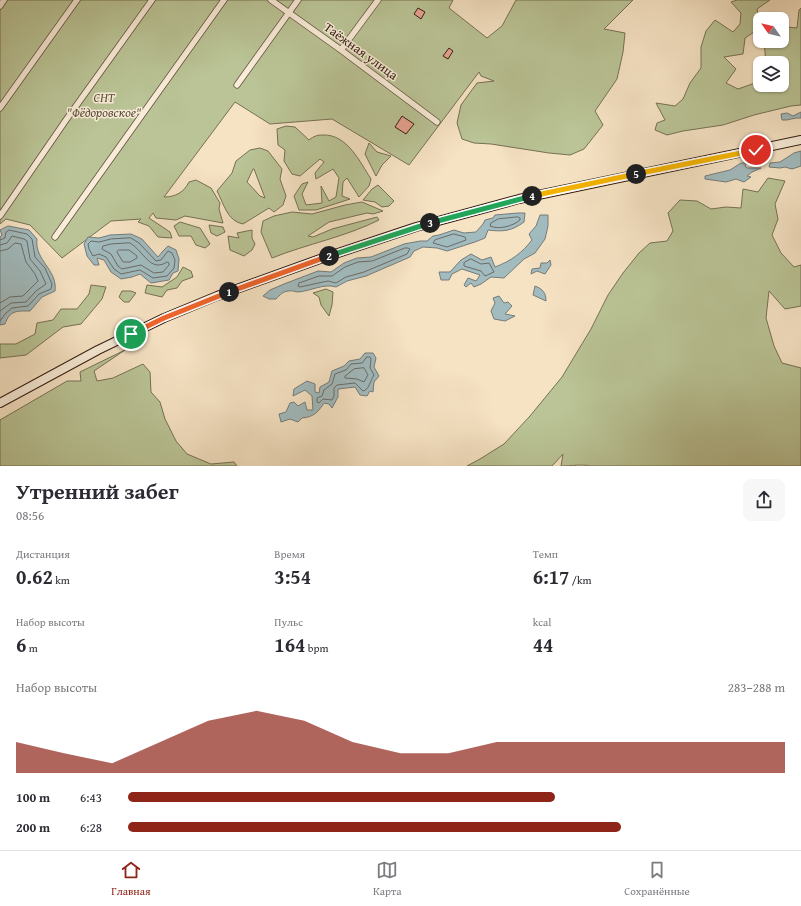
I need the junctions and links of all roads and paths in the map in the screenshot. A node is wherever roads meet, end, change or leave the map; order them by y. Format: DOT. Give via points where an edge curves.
graph roads {
  1 [pos="4,0"];
  2 [pos="77,0"];
  3 [pos="152,0"];
  4 [pos="224,0"];
  5 [pos="271,0"];
  6 [pos="298,0"];
  7 [pos="378,0"];
  8 [pos="0,6"];
  9 [pos="289,13"];
  10 [pos="341,50"];
  11 [pos="238,85"];
  12 [pos="0,108"];
  13 [pos="437,122"];
  14 [pos="801,140"];
  15 [pos="0,216"];
  16 [pos="55,237"];
  17 [pos="0,403"];
  1 -- 8 [label="street"];
  2 -- 12 [label="street"];
  3 -- 15 [label="street"];
  4 -- 16 [label="street"];
  5 -- 9 [label="street, Таёжная улица"];
  6 -- 9 [label="street"];
  7 -- 10 [label="street"];
  9 -- 10 [label="street, Таёжная улица"];
  9 -- 11 [label="street"];
  10 -- 13 [label="street, Таёжная улица"];
  14 -- 17 [label="main road" via="519,199 408,230 239,288 164,318"];
}
